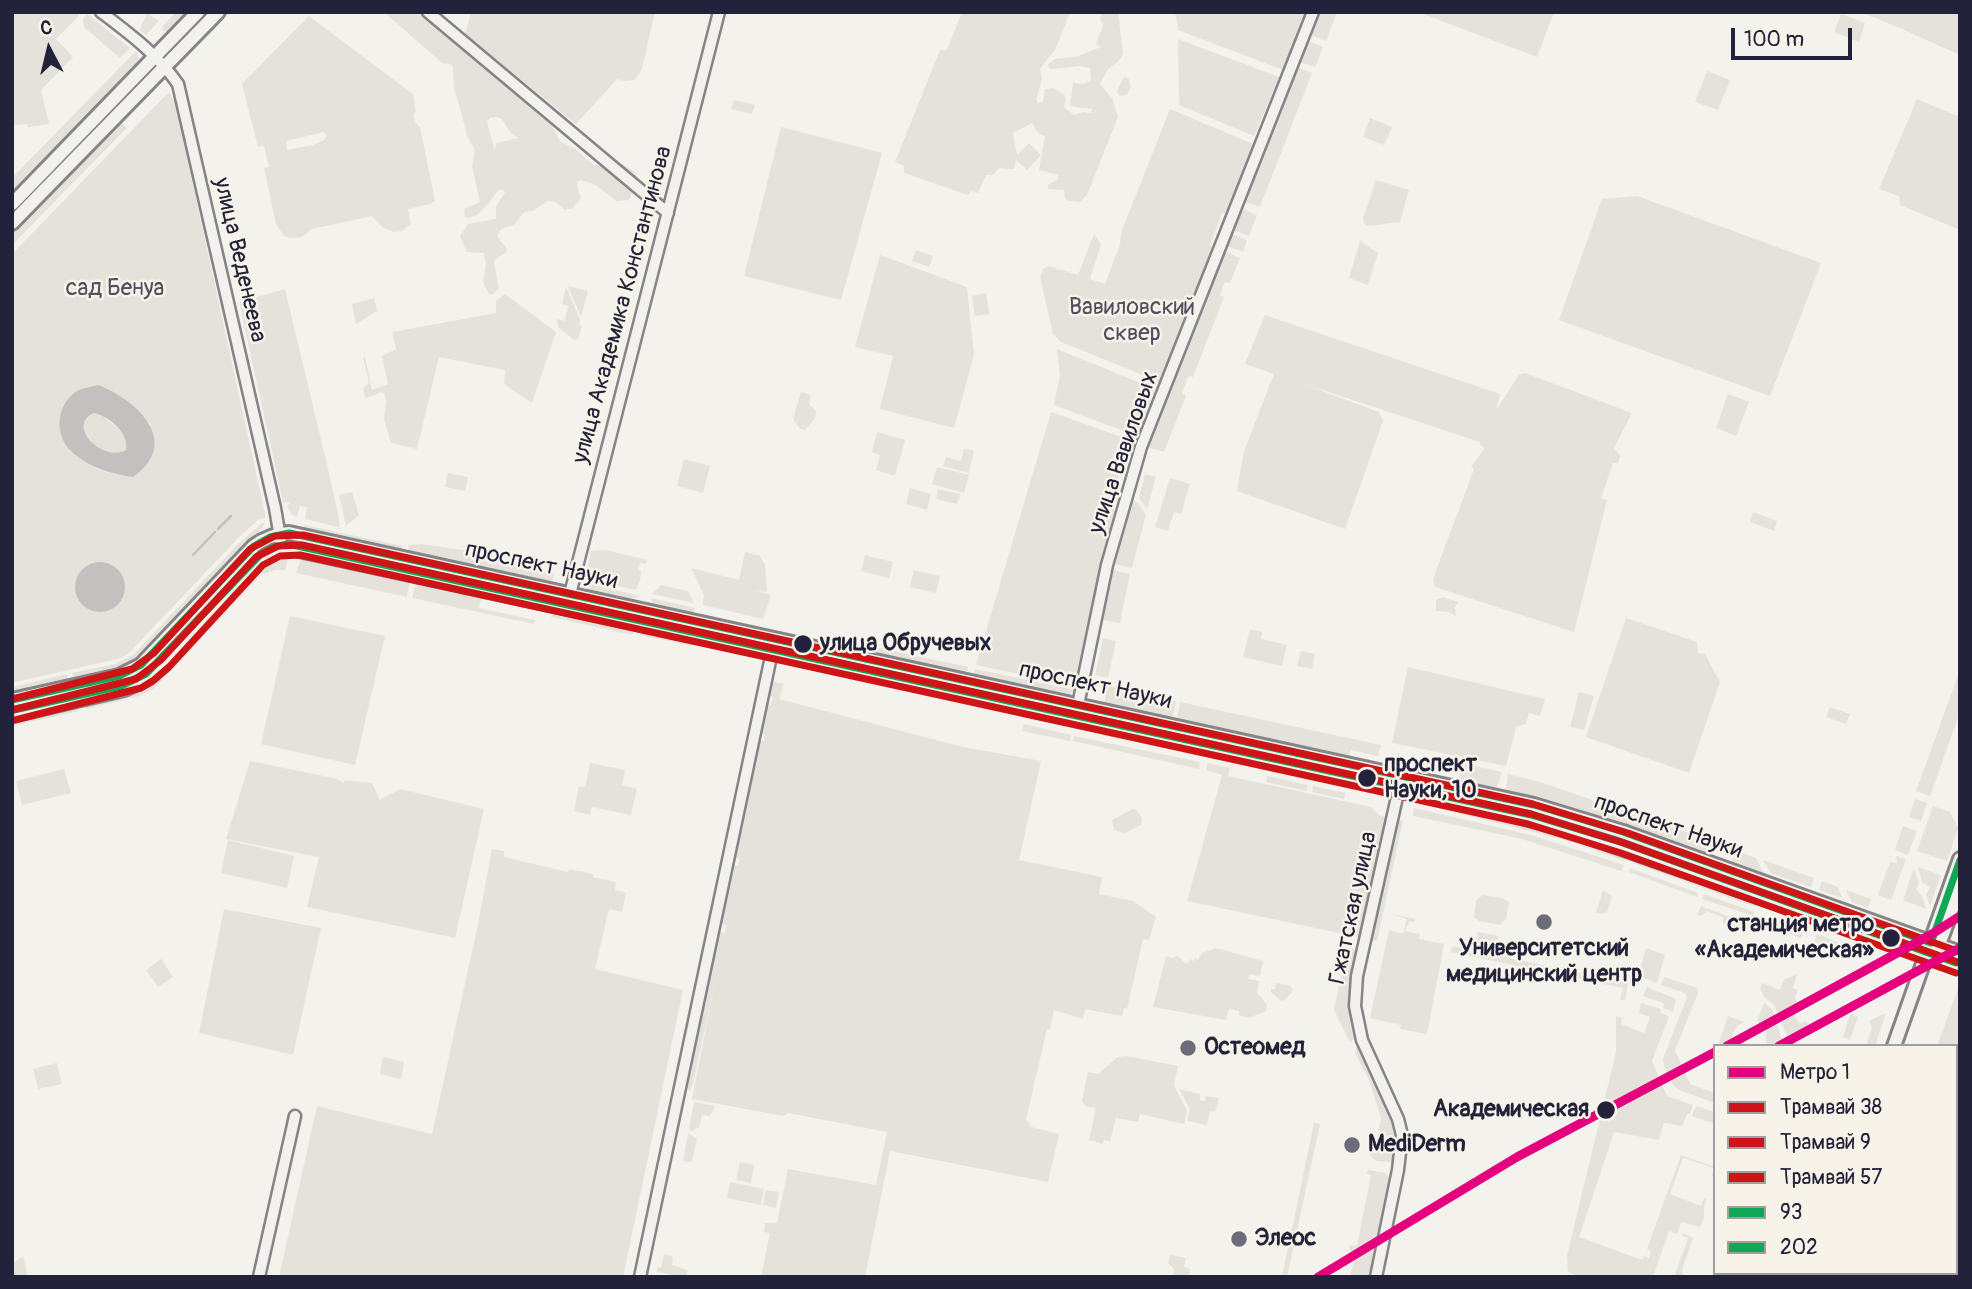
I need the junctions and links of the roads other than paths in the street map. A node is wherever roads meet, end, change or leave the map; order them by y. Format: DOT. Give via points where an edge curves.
graph roads {
  1 [pos="101,12"];
  2 [pos="198,12"];
  3 [pos="218,12"];
  4 [pos="428,12"];
  5 [pos="719,12"];
  6 [pos="1313,12"];
  7 [pos="160,61"];
  8 [pos="12,204"];
  9 [pos="668,213"];
  10 [pos="12,223"];
  11 [pos="279,533"];
  12 [pos="282,549"];
  13 [pos="570,594"];
  14 [pos="567,608"];
  15 [pos="775,638"];
  16 [pos="771,653"];
  17 [pos="12,700"];
  18 [pos="1078,704"];
  19 [pos="12,715"];
  20 [pos="1075,719"];
  21 [pos="1399,788"];
  22 [pos="1960,859"];
  23 [pos="1960,887"];
  24 [pos="1933,951"];
  25 [pos="1960,953"];
  26 [pos="1960,967"];
  27 [pos="1895,1044"];
  28 [pos="1904,1044"];
  29 [pos="295,1116"];
  30 [pos="259,1277"];
  31 [pos="640,1277"];
  32 [pos="1376,1277"];
  1 -- 7 [label="street, улица Веденеева"];
  2 -- 7 [label="main road"];
  3 -- 7 [label="main road"];
  4 -- 9 [label="street"];
  5 -- 9 [label="street, улица Академика Константинова"];
  6 -- 18 [label="street, улица Вавиловых" via="1141,447 1107,565"];
  7 -- 8 [label="main road"];
  7 -- 10 [label="main road"];
  7 -- 11 [label="street, улица Веденеева" via="182,97"];
  9 -- 13 [label="street, улица Академика Константинова"];
  11 -- 12 [label="street, улица Веденеева"];
  11 -- 13 [label="main road, проспект Науки"];
  11 -- 17 [label="main road" via="254,546 141,665 118,676"];
  12 -- 14 [label="main road, проспект Науки"];
  12 -- 19 [label="main road" via="259,560 148,678 124,689"];
  13 -- 14 [label="street, улица Академика Константинова"];
  13 -- 15 [label="main road, проспект Науки"];
  14 -- 16 [label="main road, проспект Науки"];
  15 -- 16 [label="street"];
  15 -- 18 [label="main road, проспект Науки"];
  16 -- 20 [label="main road, проспект Науки"];
  16 -- 31 [label="street"];
  18 -- 20 [label="street, улица Вавиловых"];
  18 -- 24 [label="main road, проспект Науки" via="1546,808 1623,832"];
  20 -- 21 [label="main road, проспект Науки"];
  21 -- 24 [label="main road, проспект Науки" via="1584,834"];
  21 -- 32 [label="street, Гжатская улица" via="1355,1001 1362,1040 1402,1135"];
  22 -- 24 [label="main road"];
  23 -- 24 [label="main road"];
  24 -- 25 [label="main road, проспект Науки"];
  24 -- 26 [label="main road, проспект Науки"];
  24 -- 27 [label="main road"];
  24 -- 28 [label="main road"];
  29 -- 30 [label="street"];
}
